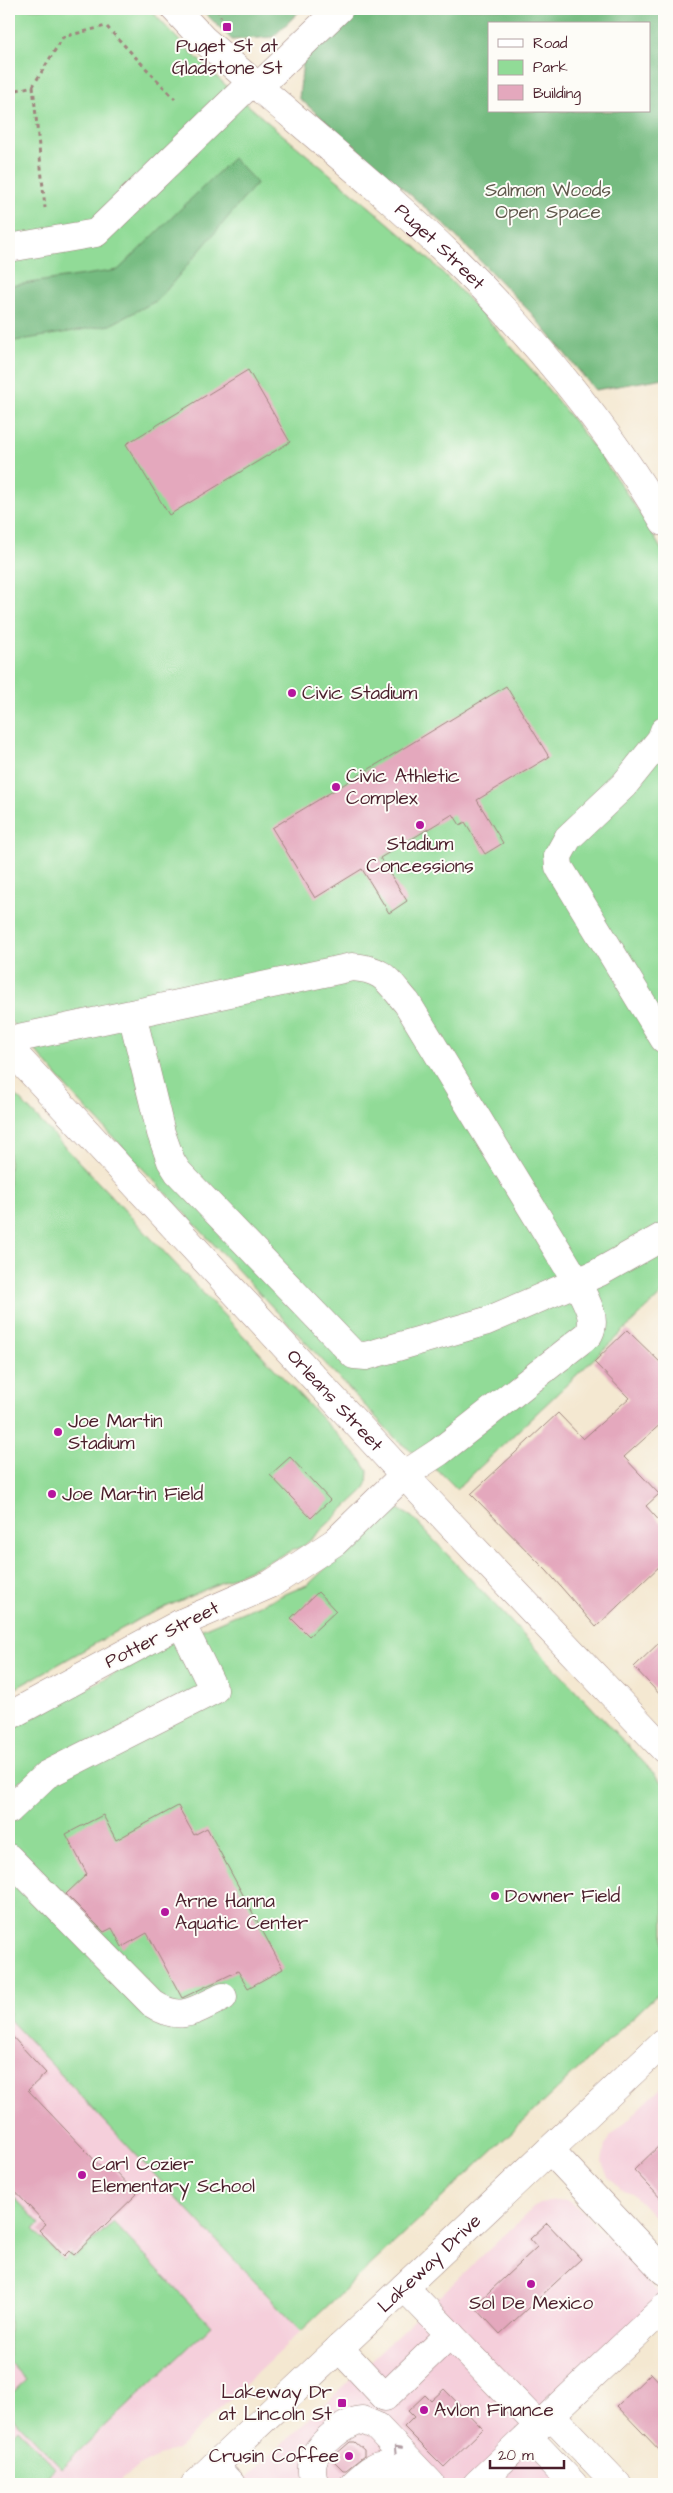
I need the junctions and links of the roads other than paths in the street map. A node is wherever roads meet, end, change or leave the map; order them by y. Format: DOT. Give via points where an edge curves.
graph roads {
  1 [pos="175,9"];
  2 [pos="339,9"];
  3 [pos="255,85"];
  4 [pos="9,248"];
  5 [pos="664,522"];
  6 [pos="663,737"];
  7 [pos="132,1014"];
  8 [pos="664,1039"];
  9 [pos="9,1040"];
  10 [pos="9,1048"];
  11 [pos="664,1236"];
  12 [pos="577,1282"];
  13 [pos="404,1475"];
  14 [pos="180,1623"];
  15 [pos="9,1716"];
  16 [pos="664,1749"];
  17 [pos="9,1810"];
  18 [pos="9,1858"];
  19 [pos="223,1997"];
  20 [pos="664,2042"];
  21 [pos="550,2150"];
  22 [pos="664,2271"];
  23 [pos="404,2287"];
  24 [pos="664,2308"];
  25 [pos="450,2334"];
  26 [pos="339,2348"];
  27 [pos="539,2426"];
  28 [pos="213,2478"];
  29 [pos="315,2484"];
  30 [pos="354,2484"];
  31 [pos="407,2484"];
  32 [pos="431,2484"];
  33 [pos="477,2484"];
  34 [pos="573,2484"];
  35 [pos="617,2484"];
  1 -- 3 [label="street, Puget Street"];
  2 -- 3 [label="street"];
  3 -- 4 [label="street" via="96,234"];
  3 -- 5 [label="street, Puget Street" via="418,225 491,298 596,420 638,478"];
  6 -- 8 [label="street" via="624,785 568,838 558,856 559,867"];
  7 -- 9 [label="street, Potter Street"];
  7 -- 12 [label="street, Potter Street" via="352,967 371,968 407,1003"];
  7 -- 12 [label="street" via="156,1114 171,1161 178,1172 354,1355 366,1356 487,1321"];
  10 -- 13 [label="street, Orleans Street"];
  11 -- 12 [label="street"];
  12 -- 13 [label="street, Potter Street" via="592,1316 593,1326 589,1334 439,1452"];
  13 -- 14 [label="street, Potter Street" via="335,1542 271,1584"];
  13 -- 16 [label="street, Orleans Street"];
  14 -- 15 [label="street, Potter Street"];
  14 -- 17 [label="street" via="214,1690 46,1775"];
  18 -- 19 [label="street" via="153,2004 168,2014 184,2014"];
  20 -- 21 [label="street, Lakeway Drive"];
  21 -- 22 [label="street"];
  21 -- 23 [label="street, Lakeway Drive"];
  23 -- 25 [label="street"];
  23 -- 26 [label="street, Lakeway Drive"];
  24 -- 27 [label="street"];
  25 -- 26 [label="street" via="385,2397"];
  25 -- 27 [label="street"];
  26 -- 28 [label="street, Lakeway Drive"];
  27 -- 33 [label="street"];
  27 -- 34 [label="street"];
  27 -- 35 [label="street"];
  32 -- 29 [label="street, one-way" via="376,2426 362,2420 346,2424 317,2452 312,2477"];
  30 -- 31 [label="street" via="370,2469 381,2464 388,2465"];
}
